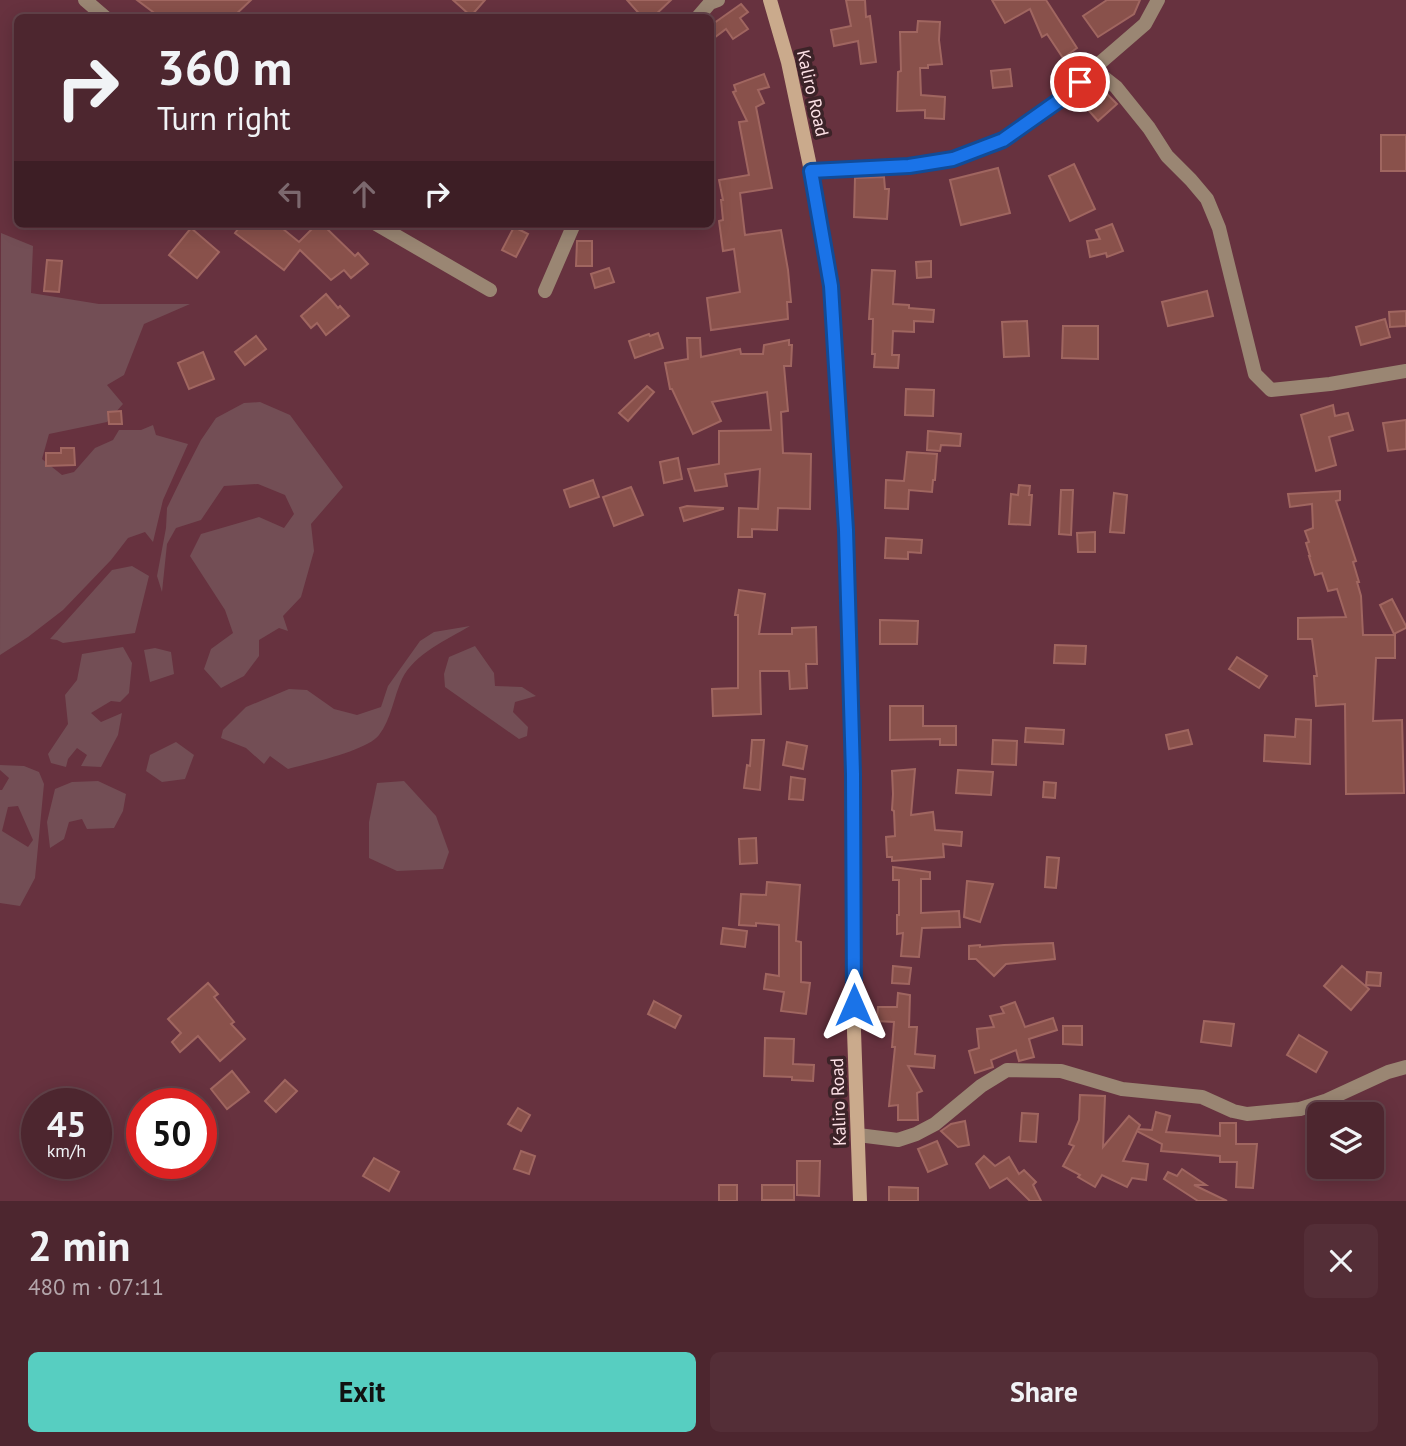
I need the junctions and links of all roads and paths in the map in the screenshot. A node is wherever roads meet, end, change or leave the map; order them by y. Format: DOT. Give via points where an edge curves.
graph roads {
  1 [pos="85,0"];
  2 [pos="718,0"];
  3 [pos="770,0"];
  4 [pos="1158,0"];
  5 [pos="101,14"];
  6 [pos="700,14"];
  7 [pos="1093,69"];
  8 [pos="811,171"];
  9 [pos="383,228"];
  10 [pos="572,228"];
  11 [pos="490,290"];
  12 [pos="545,291"];
  13 [pos="1406,371"];
  14 [pos="1406,1067"];
  15 [pos="859,1135"];
  16 [pos="860,1201"];
  1 -- 5 [label="street"];
  2 -- 6 [label="street"];
  3 -- 8 [label="main road, Kaliro Road"];
  4 -- 7 [label="street" via="1145,24"];
  7 -- 8 [label="street" via="1071,92 1003,140 953,159"];
  7 -- 13 [label="street" via="1116,87 1167,156 1207,199 1219,228 1255,374 1271,390"];
  8 -- 15 [label="main road, Kaliro Road" via="831,286 846,530"];
  9 -- 11 [label="street"];
  10 -- 12 [label="street"];
  14 -- 15 [label="street" via="1300,1109 1247,1114 1202,1097 1122,1090 1060,1072 1007,1070 916,1134 898,1140"];
  15 -- 16 [label="main road, Kaliro Road"];
}
